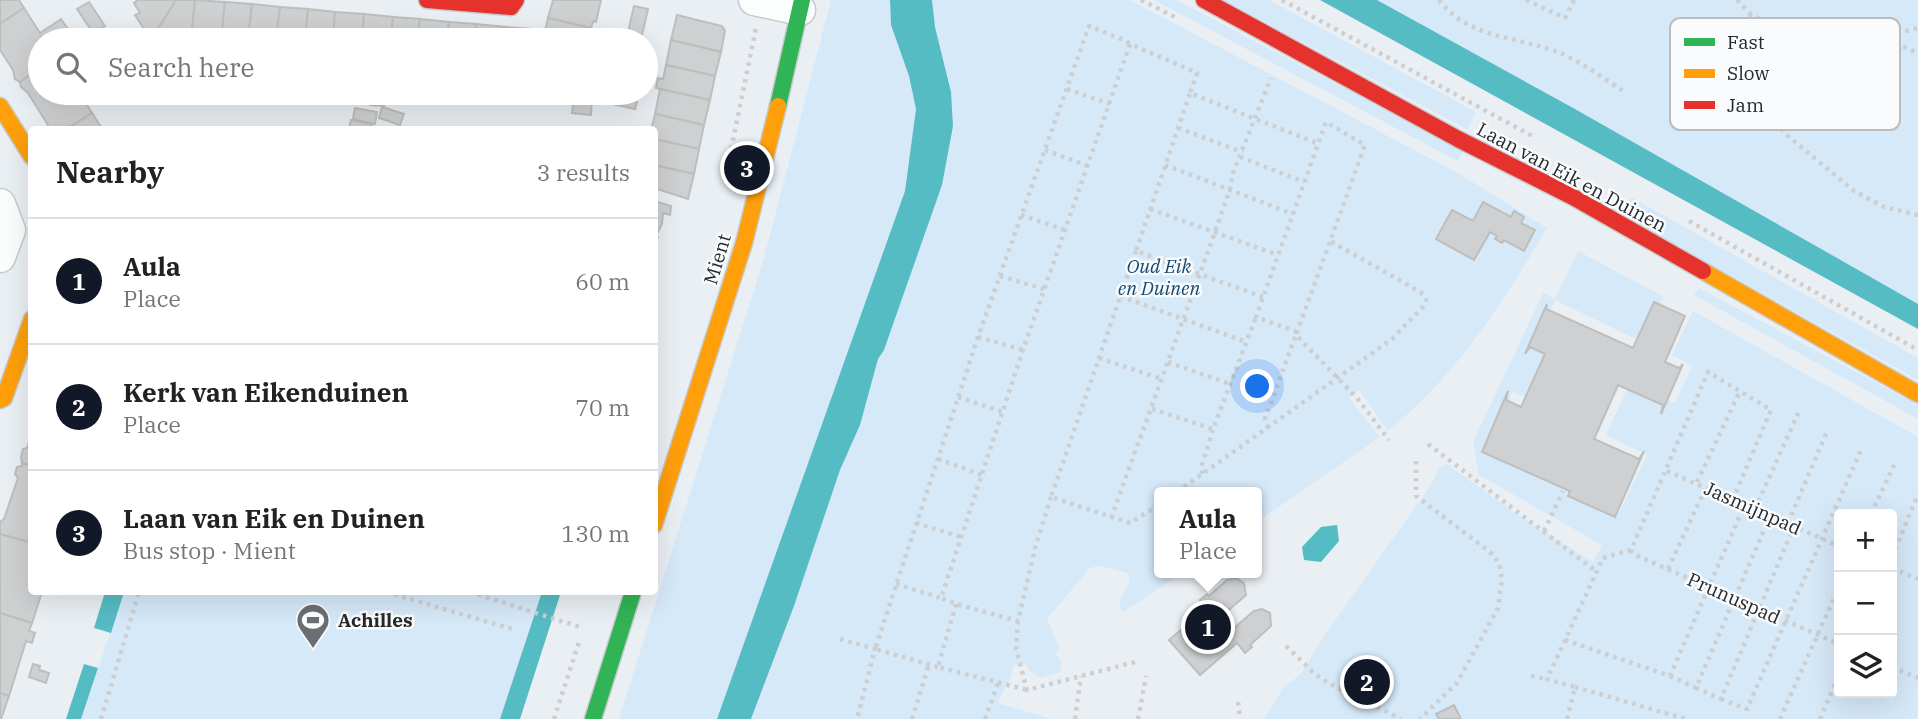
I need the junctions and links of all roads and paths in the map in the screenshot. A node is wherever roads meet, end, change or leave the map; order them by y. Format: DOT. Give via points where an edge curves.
graph roads {
  1 [pos="427,0"];
  2 [pos="516,0"];
  3 [pos="1204,0"];
  4 [pos="1439,0"];
  5 [pos="1526,0"];
  6 [pos="1574,0"];
  7 [pos="1737,0"];
  8 [pos="758,1"];
  9 [pos="801,5"];
  10 [pos="1751,14"];
  11 [pos="1749,18"];
  12 [pos="1758,18"];
  13 [pos="1918,28"];
  14 [pos="1900,32"];
  15 [pos="1130,44"];
  16 [pos="1900,45"];
  17 [pos="1918,53"];
  18 [pos="1270,78"];
  19 [pos="1067,89"];
  20 [pos="1625,92"];
  21 [pos="1190,93"];
  22 [pos="1110,104"];
  23 [pos="0,106"];
  24 [pos="1253,118"];
  25 [pos="1178,128"];
  26 [pos="1782,130"];
  27 [pos="1319,144"];
  28 [pos="1045,149"];
  29 [pos="1243,150"];
  30 [pos="28,151"];
  31 [pos="1240,158"];
  32 [pos="1165,164"];
  33 [pos="1088,166"];
  34 [pos="1304,182"];
  35 [pos="723,186"];
  36 [pos="1230,189"];
  37 [pos="0,204"];
  38 [pos="1150,209"];
  39 [pos="1293,214"];
  40 [pos="1021,215"];
  41 [pos="1918,215"];
  42 [pos="1065,230"];
  43 [pos="1216,232"];
  44 [pos="1330,242"];
  45 [pos="1136,251"];
  46 [pos="1278,255"];
  47 [pos="0,257"];
  48 [pos="1199,274"];
  49 [pos="1000,275"];
  50 [pos="1044,289"];
  51 [pos="1120,296"];
  52 [pos="1263,297"];
  53 [pos="1256,317"];
  54 [pos="1184,319"];
  55 [pos="28,330"];
  56 [pos="1297,334"];
  57 [pos="978,337"];
  58 [pos="1246,342"];
  59 [pos="1023,351"];
  60 [pos="1099,358"];
  61 [pos="1168,362"];
  62 [pos="1337,378"];
  63 [pos="1162,379"];
  64 [pos="1230,384"];
  65 [pos="1740,391"];
  66 [pos="1918,394"];
  67 [pos="958,397"];
  68 [pos="0,400"];
  69 [pos="1152,409"];
  70 [pos="1800,409"];
  71 [pos="1003,412"];
  72 [pos="1268,428"];
  73 [pos="1213,429"];
  74 [pos="1828,429"];
  75 [pos="1389,440"];
  76 [pos="1428,444"];
  77 [pos="1860,450"];
  78 [pos="938,459"];
  79 [pos="1416,461"];
  80 [pos="1896,461"];
  81 [pos="1667,471"];
  82 [pos="1202,474"];
  83 [pos="982,475"];
  84 [pos="1697,483"];
  85 [pos="1184,487"];
  86 [pos="1706,487"];
  87 [pos="1563,491"];
  88 [pos="1918,494"];
  89 [pos="1051,497"];
  90 [pos="1733,499"];
  91 [pos="1745,504"];
  92 [pos="1154,509"];
  93 [pos="1755,509"];
  94 [pos="1873,509"];
  95 [pos="658,512"];
  96 [pos="1770,516"];
  97 [pos="1111,517"];
  98 [pos="916,523"];
  99 [pos="1788,523"];
  100 [pos="1794,526"];
  101 [pos="1544,531"];
  102 [pos="961,537"];
  103 [pos="1821,538"];
  104 [pos="1834,544"];
  105 [pos="1897,545"];
  106 [pos="1631,550"];
  107 [pos="1668,569"];
  108 [pos="1897,570"];
  109 [pos="1597,572"];
  110 [pos="1918,579"];
  111 [pos="896,584"];
  112 [pos="1709,587"];
  113 [pos="138,595"];
  114 [pos="396,595"];
  115 [pos="479,595"];
  116 [pos="633,595"];
  117 [pos="942,598"];
  118 [pos="1735,598"];
  119 [pos="1834,598"];
  120 [pos="956,604"];
  121 [pos="1760,609"];
  122 [pos="587,616"];
  123 [pos="1018,621"];
  124 [pos="1786,621"];
  125 [pos="512,629"];
  126 [pos="1818,635"];
  127 [pos="840,639"];
  128 [pos="1565,640"];
  129 [pos="579,641"];
  130 [pos="1834,642"];
  131 [pos="1286,646"];
  132 [pos="875,649"];
  133 [pos="1139,661"];
  134 [pos="929,664"];
  135 [pos="939,667"];
  136 [pos="1897,669"];
  137 [pos="1081,676"];
  138 [pos="1146,676"];
  139 [pos="1531,676"];
  140 [pos="1670,676"];
  141 [pos="1918,678"];
  142 [pos="1547,679"];
  143 [pos="998,683"];
  144 [pos="1834,686"];
  145 [pos="1574,687"];
  146 [pos="1696,688"];
  147 [pos="1027,690"];
  148 [pos="1721,699"];
  149 [pos="1238,702"];
  150 [pos="101,719"];
  151 [pos="554,719"];
  152 [pos="593,719"];
  153 [pos="857,719"];
  154 [pos="912,719"];
  155 [pos="985,719"];
  156 [pos="1075,719"];
  157 [pos="1138,719"];
  158 [pos="1240,719"];
  159 [pos="1402,719"];
  160 [pos="1420,719"];
  161 [pos="1567,719"];
  162 [pos="1686,719"];
  163 [pos="1780,719"];
  164 [pos="1820,719"];
  1 -- 2 [label="street" via="511,7"];
  3 -- 66 [label="street, Laan van Eik en Duinen" via="1573,197"];
  4 -- 20 [label="path" via="1464,24 1557,51"];
  5 -- 6 [label="path" via="1565,18"];
  7 -- 10 [label="path"];
  8 -- 9 [label="street"];
  8 -- 35 [label="path"];
  9 -- 95 [label="street, Mient" via="744,243"];
  10 -- 11 [label="path"];
  10 -- 12 [label="path"];
  13 -- 14 [label="path"];
  15 -- 19 [label="path" via="1089,26"];
  15 -- 21 [label="path" via="1197,73"];
  15 -- 22 [label="path"];
  16 -- 17 [label="path"];
  18 -- 24 [label="path"];
  19 -- 22 [label="path"];
  19 -- 28 [label="path"];
  21 -- 24 [label="path"];
  21 -- 25 [label="path"];
  22 -- 33 [label="path"];
  23 -- 30 [label="street"];
  24 -- 27 [label="path"];
  24 -- 29 [label="path"];
  25 -- 29 [label="path"];
  25 -- 32 [label="path"];
  26 -- 41 [label="path" via="1854,191 1884,207"];
  27 -- 34 [label="path"];
  27 -- 44 [label="path" via="1326,122 1365,145"];
  28 -- 33 [label="path"];
  28 -- 40 [label="path"];
  29 -- 31 [label="path"];
  31 -- 34 [label="path"];
  31 -- 36 [label="path"];
  32 -- 36 [label="path"];
  32 -- 38 [label="path"];
  33 -- 42 [label="path"];
  34 -- 39 [label="path"];
  36 -- 39 [label="path"];
  36 -- 43 [label="path"];
  37 -- 47 [label="street" via="10,230"];
  38 -- 43 [label="path"];
  38 -- 45 [label="path"];
  39 -- 46 [label="path"];
  40 -- 42 [label="path"];
  40 -- 49 [label="path"];
  42 -- 50 [label="path"];
  43 -- 46 [label="path"];
  43 -- 48 [label="path"];
  44 -- 56 [label="path"];
  44 -- 62 [label="path" via="1417,290 1426,300 1392,339"];
  45 -- 48 [label="path"];
  45 -- 51 [label="path"];
  46 -- 52 [label="path"];
  48 -- 52 [label="path"];
  48 -- 54 [label="path"];
  49 -- 50 [label="path"];
  49 -- 57 [label="path"];
  50 -- 59 [label="path"];
  51 -- 54 [label="path"];
  51 -- 60 [label="path"];
  52 -- 53 [label="path"];
  53 -- 56 [label="path"];
  53 -- 58 [label="path"];
  54 -- 58 [label="path"];
  54 -- 61 [label="path"];
  55 -- 68 [label="street"];
  56 -- 62 [label="path"];
  56 -- 72 [label="path" via="1265,419"];
  57 -- 59 [label="path"];
  57 -- 67 [label="path"];
  58 -- 64 [label="path"];
  59 -- 71 [label="path"];
  60 -- 63 [label="path"];
  60 -- 89 [label="path"];
  61 -- 63 [label="path"];
  61 -- 64 [label="path"];
  62 -- 72 [label="path"];
  62 -- 75 [label="path"];
  63 -- 69 [label="path"];
  64 -- 73 [label="path"];
  65 -- 81 [label="path" via="1708,372"];
  65 -- 84 [label="path"];
  65 -- 90 [label="path" via="1771,410"];
  67 -- 71 [label="path"];
  67 -- 78 [label="path"];
  69 -- 73 [label="path"];
  69 -- 97 [label="path"];
  70 -- 93 [label="path"];
  71 -- 83 [label="path"];
  72 -- 82 [label="path"];
  73 -- 82 [label="path"];
  74 -- 99 [label="path"];
  76 -- 101 [label="path"];
  77 -- 103 [label="path"];
  78 -- 83 [label="path"];
  78 -- 98 [label="path"];
  79 -- 160 [label="path" via="1416,496 1490,552 1499,563 1502,579 1498,608 1474,654 1457,683"];
  80 -- 94 [label="path"];
  81 -- 84 [label="path, Jasmijnpad"];
  81 -- 106 [label="path"];
  82 -- 85 [label="path"];
  83 -- 102 [label="path"];
  84 -- 86 [label="path, Jasmijnpad"];
  86 -- 90 [label="path, Jasmijnpad"];
  86 -- 107 [label="path"];
  87 -- 101 [label="path"];
  88 -- 105 [label="path"];
  89 -- 97 [label="path"];
  89 -- 123 [label="path"];
  90 -- 91 [label="path, Jasmijnpad"];
  91 -- 93 [label="path, Jasmijnpad"];
  91 -- 112 [label="path"];
  92 -- 97 [label="path" via="1130,523"];
  93 -- 96 [label="path, Jasmijnpad"];
  96 -- 99 [label="path, Jasmijnpad"];
  96 -- 118 [label="path"];
  98 -- 102 [label="path"];
  98 -- 111 [label="path"];
  99 -- 100 [label="path, Jasmijnpad"];
  100 -- 103 [label="path, Jasmijnpad"];
  100 -- 121 [label="path"];
  101 -- 109 [label="path"];
  102 -- 117 [label="path"];
  103 -- 104 [label="path, Jasmijnpad"];
  103 -- 124 [label="path"];
  106 -- 107 [label="path, Prunuspad"];
  106 -- 109 [label="path" via="1603,558"];
  107 -- 112 [label="path, Prunuspad"];
  108 -- 110 [label="path"];
  109 -- 128 [label="path"];
  111 -- 117 [label="path"];
  111 -- 132 [label="path"];
  112 -- 118 [label="path, Prunuspad"];
  112 -- 140 [label="path"];
  113 -- 150 [label="path"];
  114 -- 125 [label="path"];
  115 -- 122 [label="path" via="583,628"];
  116 -- 152 [label="street"];
  117 -- 120 [label="path"];
  118 -- 121 [label="path, Prunuspad"];
  118 -- 146 [label="path"];
  119 -- 126 [label="path"];
  120 -- 123 [label="path"];
  120 -- 135 [label="path"];
  121 -- 124 [label="path, Prunuspad"];
  121 -- 148 [label="path"];
  123 -- 147 [label="path" via="1016,649"];
  124 -- 126 [label="path, Prunuspad"];
  124 -- 148 [label="path" via="1747,709"];
  126 -- 130 [label="path, Prunuspad"];
  126 -- 163 [label="path"];
  127 -- 132 [label="path"];
  128 -- 140 [label="path"];
  128 -- 142 [label="path"];
  129 -- 151 [label="path"];
  131 -- 159 [label="path" via="1330,684"];
  132 -- 134 [label="path"];
  132 -- 153 [label="path"];
  133 -- 137 [label="path"];
  134 -- 135 [label="path"];
  134 -- 154 [label="path"];
  135 -- 143 [label="path"];
  136 -- 141 [label="path"];
  137 -- 147 [label="path"];
  137 -- 156 [label="path"];
  138 -- 157 [label="path"];
  139 -- 142 [label="path"];
  140 -- 146 [label="path"];
  142 -- 145 [label="path"];
  143 -- 147 [label="path"];
  143 -- 155 [label="path"];
  144 -- 164 [label="path"];
  145 -- 161 [label="path"];
  145 -- 162 [label="path"];
  146 -- 148 [label="path"];
  149 -- 158 [label="path"];
}
